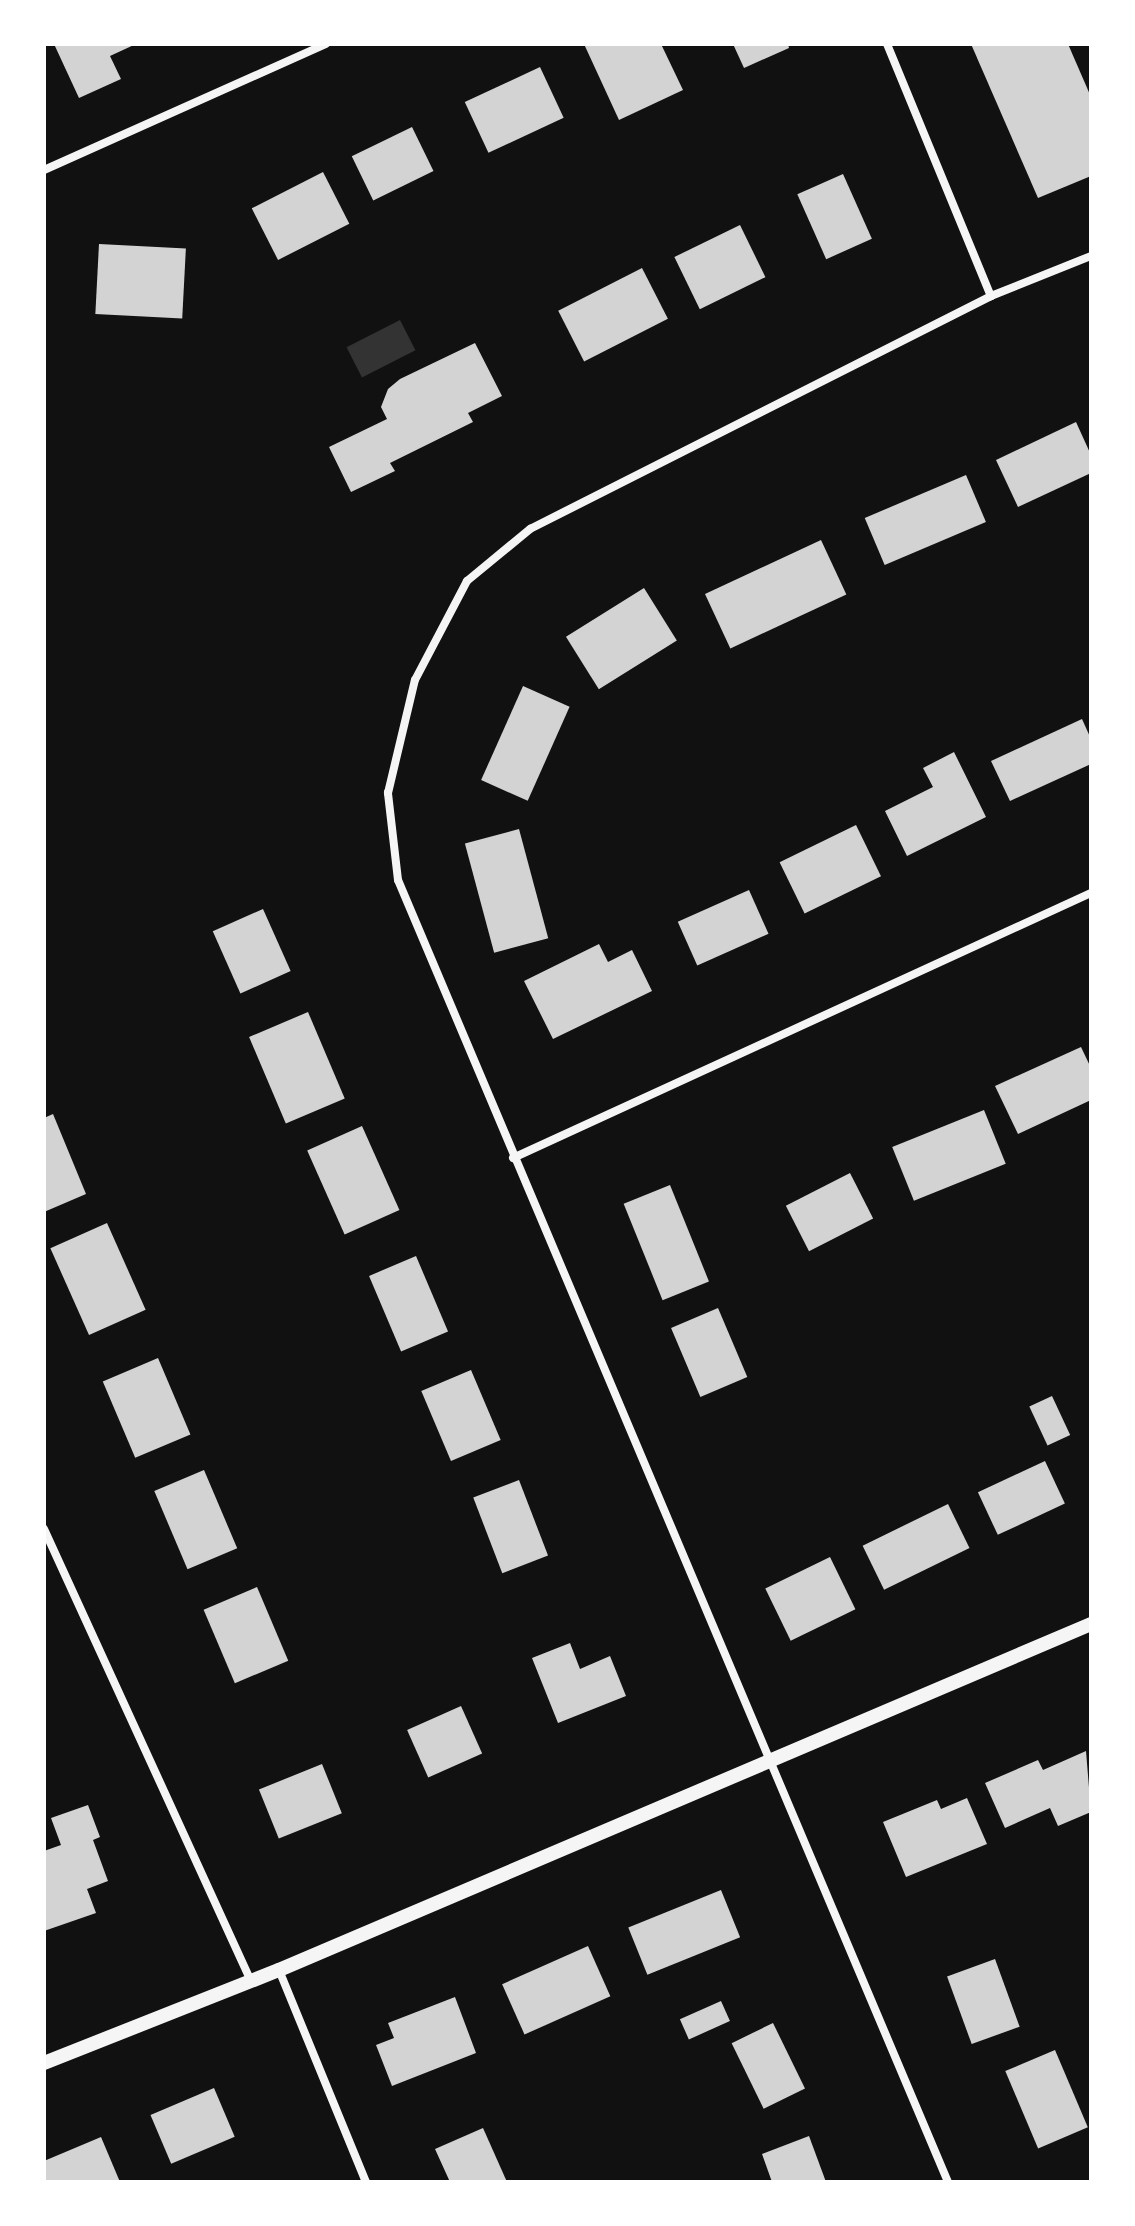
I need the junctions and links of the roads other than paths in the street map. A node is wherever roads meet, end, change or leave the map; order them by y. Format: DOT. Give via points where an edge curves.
graph roads {
  1 [pos="326,44"];
  2 [pos="887,44"];
  3 [pos="44,170"];
  4 [pos="1091,256"];
  5 [pos="991,296"];
  6 [pos="1091,893"];
  7 [pos="513,1158"];
  8 [pos="44,1529"];
  9 [pos="1091,1624"];
  10 [pos="768,1762"];
  11 [pos="279,1970"];
  12 [pos="251,1982"];
  13 [pos="44,2063"];
  14 [pos="366,2182"];
  15 [pos="948,2182"];
  1 -- 3 [label="street"];
  2 -- 5 [label="street"];
  4 -- 5 [label="street"];
  5 -- 7 [label="street" via="530,529 467,581 415,680 388,793 398,880"];
  6 -- 7 [label="street"];
  7 -- 10 [label="street"];
  8 -- 12 [label="street"];
  9 -- 10 [label="street"];
  10 -- 11 [label="street"];
  10 -- 15 [label="street"];
  11 -- 12 [label="street"];
  11 -- 14 [label="street"];
  12 -- 13 [label="street"];
}
